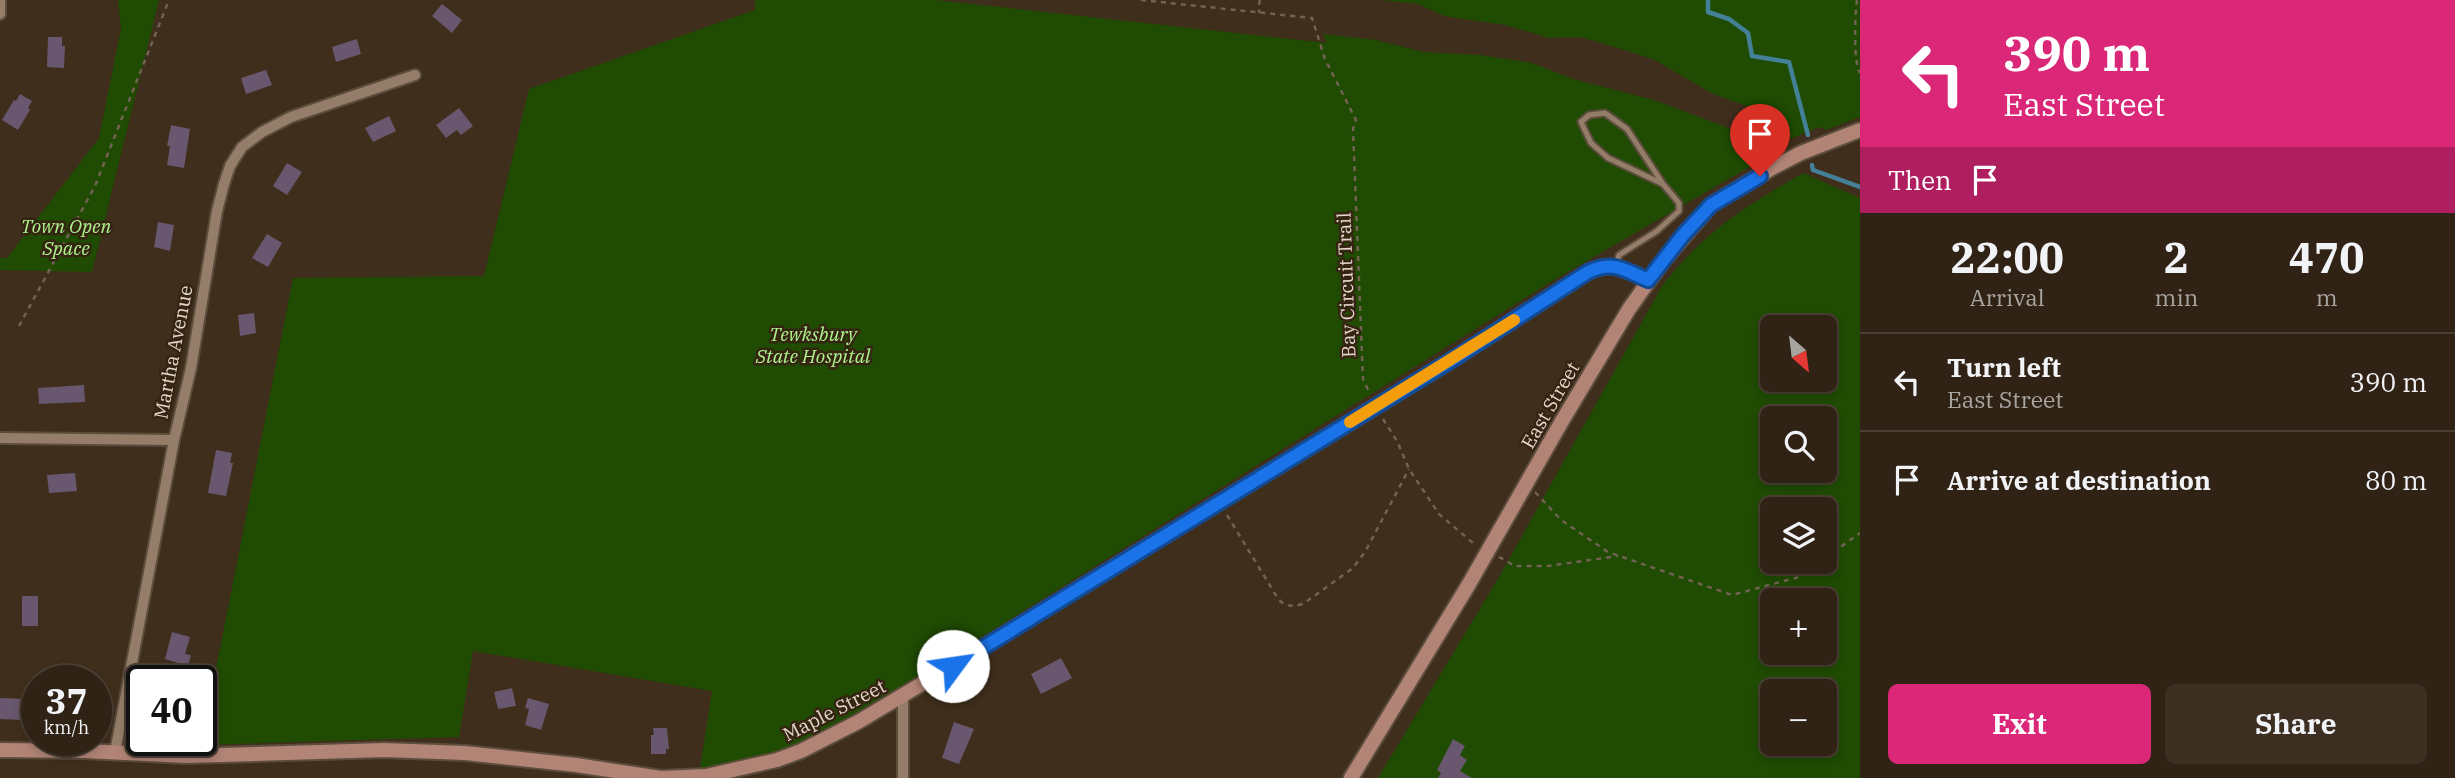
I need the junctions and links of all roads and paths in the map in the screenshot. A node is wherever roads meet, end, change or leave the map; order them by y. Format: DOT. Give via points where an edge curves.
graph roads {
  1 [pos="0,0"];
  2 [pos="169,0"];
  3 [pos="1141,0"];
  4 [pos="1260,0"];
  5 [pos="1857,0"];
  6 [pos="1260,13"];
  7 [pos="0,14"];
  8 [pos="1860,73"];
  9 [pos="415,75"];
  10 [pos="1860,130"];
  11 [pos="1662,184"];
  12 [pos="1616,266"];
  13 [pos="1648,280"];
  14 [pos="19,326"];
  15 [pos="1375,406"];
  16 [pos="0,438"];
  17 [pos="174,440"];
  18 [pos="1409,469"];
  19 [pos="1526,483"];
  20 [pos="1219,501"];
  21 [pos="1860,533"];
  22 [pos="1837,549"];
  23 [pos="1488,551"];
  24 [pos="1618,556"];
  25 [pos="1804,574"];
  26 [pos="903,696"];
  27 [pos="0,750"];
  28 [pos="115,752"];
  29 [pos="903,778"];
  30 [pos="1351,778"];
  1 -- 7 [label="street"];
  2 -- 14 [label="path" via="95,186"];
  3 -- 6 [label="path, Bay Circuit Trail"];
  4 -- 6 [label="path"];
  5 -- 8 [label="path" via="1855,52"];
  6 -- 15 [label="path, Bay Circuit Trail" via="1312,18 1325,59 1356,120 1363,379"];
  9 -- 17 [label="street, Martha Avenue" via="291,117 242,147 230,166 217,211"];
  10 -- 13 [label="street, East Street" via="1791,158 1711,205"];
  11 -- 11 [label="lane" via="1608,158 1591,143 1581,122 1589,115 1605,113 1627,129"];
  11 -- 12 [label="lane" via="1679,203 1679,211 1619,255"];
  12 -- 13 [label="street"];
  12 -- 15 [label="street, Maple Street" via="1588,272"];
  13 -- 19 [label="street, East Street"];
  15 -- 18 [label="path, Bay Circuit Trail"];
  15 -- 20 [label="street, Maple Street"];
  16 -- 17 [label="street"];
  17 -- 28 [label="street, Martha Avenue"];
  18 -- 20 [label="path" via="1353,568 1293,607 1281,603"];
  18 -- 23 [label="path, Bay Circuit Trail" via="1439,514"];
  19 -- 23 [label="street, East Street"];
  19 -- 24 [label="path, Bay Circuit Trail" via="1561,520"];
  20 -- 26 [label="street, Maple Street"];
  21 -- 22 [label="path"];
  23 -- 24 [label="path, Bay Circuit Trail" via="1518,566"];
  23 -- 30 [label="street, East Street"];
  24 -- 25 [label="path, Bay Circuit Trail" via="1732,595"];
  26 -- 28 [label="street, Maple Street" via="801,751 706,776 661,778 465,753 384,750 186,756"];
  26 -- 29 [label="street"];
  27 -- 28 [label="street, Maple Street"];
}
